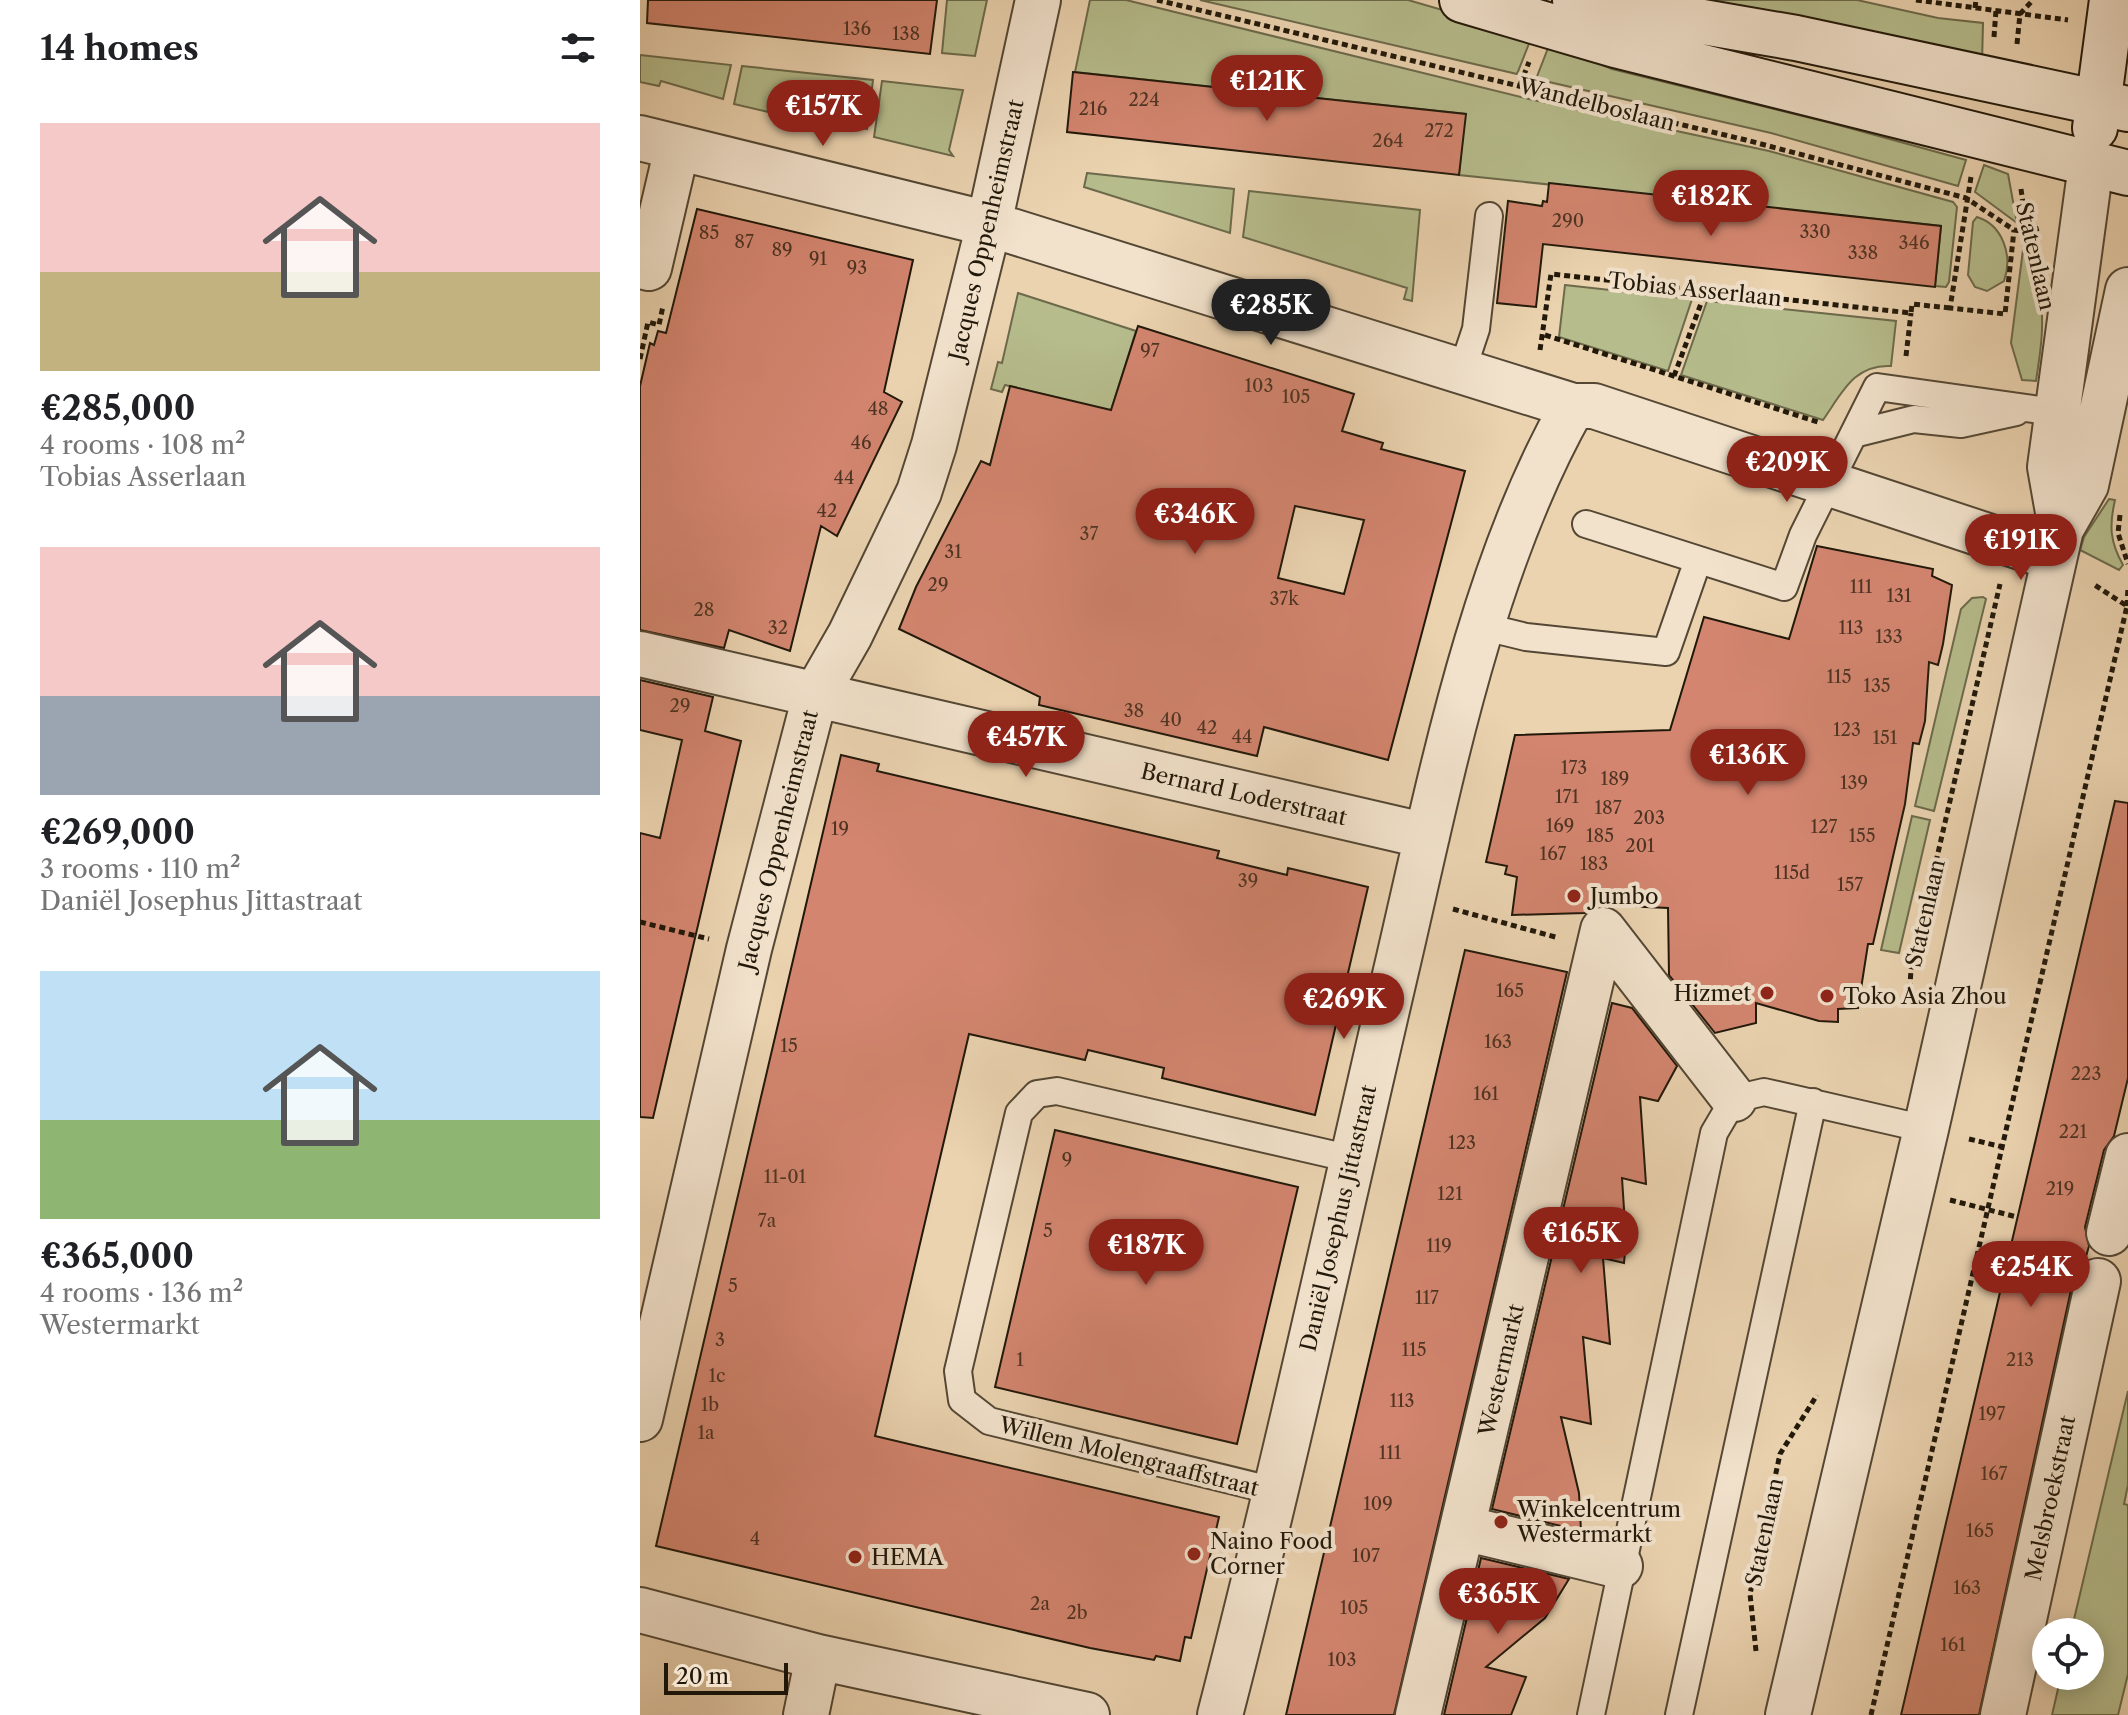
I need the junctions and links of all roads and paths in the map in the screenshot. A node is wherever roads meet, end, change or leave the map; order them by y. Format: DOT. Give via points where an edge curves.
graph roads {
  1 [pos="1038,0"];
  2 [pos="1157,0"];
  3 [pos="1462,0"];
  4 [pos="1575,0"];
  5 [pos="1916,0"];
  6 [pos="1976,0"];
  7 [pos="2033,0"];
  8 [pos="1975,8"];
  9 [pos="1996,10"];
  10 [pos="2110,13"];
  11 [pos="2020,14"];
  12 [pos="1620,17"];
  13 [pos="1992,78"];
  14 [pos="2113,105"];
  15 [pos="1997,141"];
  16 [pos="658,143"];
  17 [pos="2109,169"];
  18 [pos="1966,198"];
  19 [pos="1489,216"];
  20 [pos="989,224"];
  21 [pos="2014,230"];
  22 [pos="2027,232"];
  23 [pos="2039,264"];
  24 [pos="640,266"];
  25 [pos="1706,290"];
  26 [pos="2128,290"];
  27 [pos="1950,308"];
  28 [pos="1911,313"];
  29 [pos="1545,335"];
  30 [pos="1906,358"];
  31 [pos="1462,371"];
  32 [pos="1674,376"];
  33 [pos="1526,390"];
  34 [pos="1573,406"];
  35 [pos="2064,413"];
  36 [pos="1828,425"];
  37 [pos="1854,434"];
  38 [pos="1830,482"];
  39 [pos="2121,508"];
  40 [pos="1586,524"];
  41 [pos="2009,542"];
  42 [pos="2058,544"];
  43 [pos="1698,560"];
  44 [pos="2128,564"];
  45 [pos="2128,587"];
  46 [pos="2128,606"];
  47 [pos="1481,626"];
  48 [pos="640,654"];
  49 [pos="815,696"];
  50 [pos="1427,836"];
  51 [pos="1412,898"];
  52 [pos="640,922"];
  53 [pos="1601,939"];
  54 [pos="749,949"];
  55 [pos="1911,1008"];
  56 [pos="1734,1099"];
  57 [pos="1813,1102"];
  58 [pos="1926,1129"];
  59 [pos="2128,1156"];
  60 [pos="1352,1159"];
  61 [pos="1989,1209"];
  62 [pos="2017,1217"];
  63 [pos="2109,1233"];
  64 [pos="2098,1281"];
  65 [pos="1824,1384"];
  66 [pos="640,1419"];
  67 [pos="1275,1491"];
  68 [pos="1464,1528"];
  69 [pos="1620,1566"];
  70 [pos="640,1610"];
  71 [pos="818,1657"];
  72 [pos="1758,1666"];
  73 [pos="806,1715"];
  74 [pos="1087,1715"];
  75 [pos="1220,1715"];
  76 [pos="1418,1715"];
  77 [pos="1591,1715"];
  78 [pos="1679,1715"];
  79 [pos="1788,1715"];
  80 [pos="1871,1715"];
  81 [pos="2003,1715"];
  1 -- 20 [label="street, Jacques Oppenheimstraat"];
  2 -- 18 [label="path, Wandelboslaan" via="1746,140"];
  3 -- 12 [label="street"];
  4 -- 12 [label="street"];
  5 -- 8 [label="path"];
  6 -- 8 [label="path"];
  7 -- 11 [label="path"];
  8 -- 9 [label="path"];
  9 -- 11 [label="path"];
  9 -- 13 [label="path"];
  10 -- 11 [label="path"];
  10 -- 14 [label="street, Statenlaan"];
  12 -- 13 [label="street"];
  12 -- 15 [label="street"];
  13 -- 14 [label="street"];
  14 -- 17 [label="street, Statenlaan"];
  15 -- 17 [label="street"];
  15 -- 18 [label="path"];
  15 -- 22 [label="path, Statenlaan"];
  16 -- 20 [label="street"];
  16 -- 24 [label="street" via="649,268"];
  17 -- 35 [label="street, Statenlaan"];
  18 -- 21 [label="path, Wandelboslaan"];
  18 -- 27 [label="path"];
  19 -- 31 [label="lane" via="1476,329"];
  20 -- 31 [label="street"];
  20 -- 49 [label="street, Jacques Oppenheimstraat" via="919,492"];
  21 -- 22 [label="path, Wandelboslaan"];
  21 -- 27 [label="path" via="2005,314"];
  22 -- 23 [label="path, Statenlaan"];
  25 -- 28 [label="path, Tobias Asserlaan"];
  25 -- 29 [label="path, Tobias Asserlaan" via="1551,274"];
  25 -- 32 [label="path"];
  26 -- 35 [label="street, Statenlaan"];
  27 -- 28 [label="path, Tobias Asserlaan" via="1912,304"];
  28 -- 30 [label="path"];
  29 -- 32 [label="path"];
  29 -- 33 [label="path, Tobias Asserlaan"];
  31 -- 33 [label="street"];
  32 -- 36 [label="path"];
  33 -- 34 [label="street"];
  34 -- 38 [label="street" via="1594,406"];
  34 -- 47 [label="street, Daniël Josephus Jittastraat" via="1546,453"];
  35 -- 37 [label="lane" via="1961,424 1914,419"];
  35 -- 37 [label="lane" via="1877,387"];
  35 -- 42 [label="street, Statenlaan" via="2086,485"];
  37 -- 38 [label="lane"];
  38 -- 41 [label="street"];
  38 -- 43 [label="lane" via="1784,587"];
  39 -- 44 [label="path" via="2118,533"];
  40 -- 43 [label="lane"];
  41 -- 42 [label="street"];
  41 -- 55 [label="path, Statenlaan" via="1911,970"];
  42 -- 46 [label="path"];
  42 -- 58 [label="street, Statenlaan"];
  43 -- 47 [label="lane" via="1666,652 1526,637"];
  45 -- 46 [label="path"];
  46 -- 61 [label="path"];
  47 -- 50 [label="street, Daniël Josephus Jittastraat"];
  48 -- 49 [label="street, Bernard Loderstraat"];
  49 -- 50 [label="street, Bernard Loderstraat"];
  49 -- 54 [label="street, Jacques Oppenheimstraat"];
  50 -- 51 [label="street, Daniël Josephus Jittastraat"];
  51 -- 53 [label="path"];
  51 -- 60 [label="street, Daniël Josephus Jittastraat"];
  52 -- 54 [label="path"];
  53 -- 56 [label="street"];
  53 -- 68 [label="street, Westermarkt"];
  54 -- 66 [label="street, Jacques Oppenheimstraat"];
  56 -- 57 [label="lane" via="1764,1092"];
  56 -- 69 [label="lane" via="1714,1133"];
  57 -- 58 [label="lane"];
  57 -- 78 [label="lane"];
  58 -- 79 [label="street, Statenlaan"];
  59 -- 63 [label="street"];
  60 -- 67 [label="street, Daniël Josephus Jittastraat"];
  60 -- 67 [label="lane, Willem Molengraaffstraat" via="1057,1091 1037,1094 1019,1113 958,1371 962,1400 989,1421"];
  61 -- 62 [label="path"];
  61 -- 80 [label="path"];
  64 -- 81 [label="street, Melsbroekstraat"];
  65 -- 72 [label="path, Statenlaan" via="1780,1454 1750,1594"];
  67 -- 75 [label="street, Daniël Josephus Jittastraat"];
  68 -- 69 [label="street"];
  68 -- 76 [label="street, Westermarkt"];
  69 -- 77 [label="lane"];
  70 -- 71 [label="street"];
  71 -- 73 [label="street"];
  71 -- 74 [label="street"];
}
